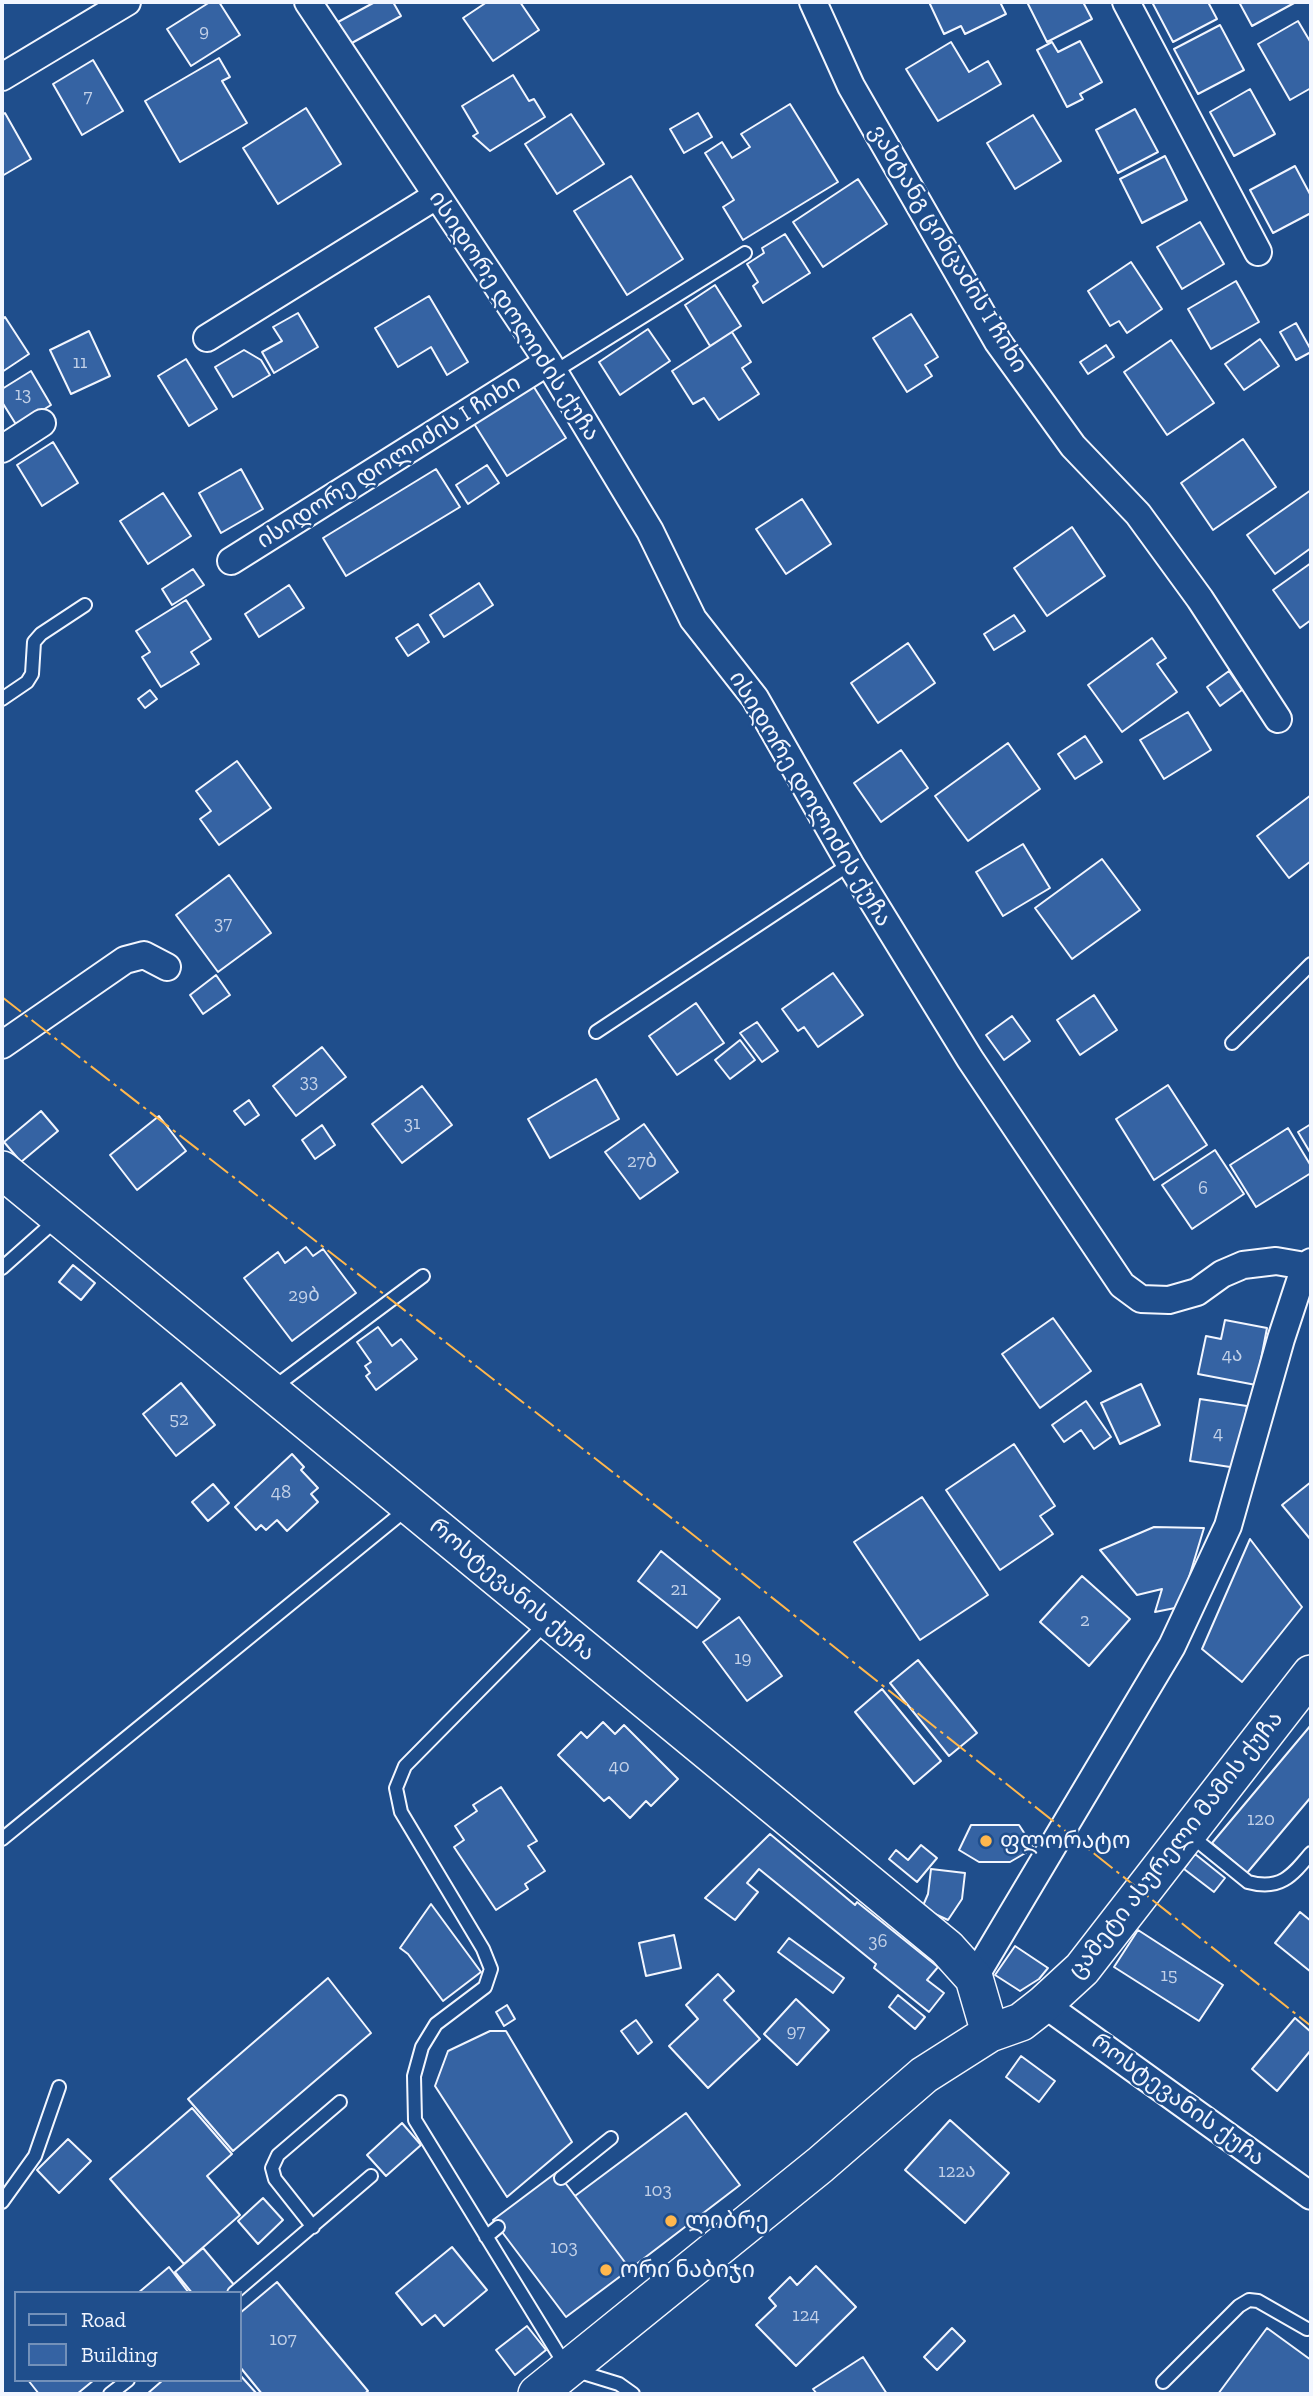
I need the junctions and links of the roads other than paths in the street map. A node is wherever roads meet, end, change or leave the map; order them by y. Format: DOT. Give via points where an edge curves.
graph roads {
  1 [pos="127,2"];
  2 [pos="308,2"];
  3 [pos="813,2"];
  4 [pos="1126,2"];
  5 [pos="2,76"];
  6 [pos="436,196"];
  7 [pos="1258,251"];
  8 [pos="745,253"];
  9 [pos="207,338"];
  10 [pos="551,367"];
  11 [pos="42,423"];
  12 [pos="2,449"];
  13 [pos="231,561"];
  14 [pos="85,605"];
  15 [pos="2,699"];
  16 [pos="1278,719"];
  17 [pos="850,864"];
  18 [pos="1311,964"];
  19 [pos="167,967"];
  20 [pos="596,1032"];
  21 [pos="1232,1043"];
  22 [pos="2,1045"];
  23 [pos="2,1170"];
  24 [pos="59,1217"];
  25 [pos="1308,1264"];
  26 [pos="2,1268"];
  27 [pos="423,1276"];
  28 [pos="270,1390"];
  29 [pos="411,1506"];
  30 [pos="549,1620"];
  31 [pos="1311,1674"];
  32 [pos="1187,1833"];
  33 [pos="2,1839"];
  34 [pos="1311,1853"];
  35 [pos="975,1979"];
  36 [pos="1044,2004"];
  37 [pos="990,2033"];
  38 [pos="59,2087"];
  39 [pos="340,2102"];
  40 [pos="611,2138"];
  41 [pos="371,2176"];
  42 [pos="561,2178"];
  43 [pos="1311,2196"];
  44 [pos="2,2202"];
  45 [pos="313,2227"];
  46 [pos="498,2227"];
  47 [pos="486,2237"];
  48 [pos="236,2291"];
  49 [pos="1310,2328"];
  50 [pos="567,2368"];
  51 [pos="125,2382"];
  52 [pos="1163,2382"];
  53 [pos="110,2394"];
  54 [pos="537,2394"];
  55 [pos="633,2394"];
  1 -- 5 [label="street"];
  2 -- 6 [label="street, ისიდორე დოლიძის ქუჩა"];
  3 -- 16 [label="street, ვახტანგ ცინცაძის I ჩიხი" via="850,86 998,342 1073,446 1138,514"];
  4 -- 7 [label="street"];
  6 -- 9 [label="street"];
  6 -- 10 [label="street, ისიდორე დოლიძის ქუჩა"];
  8 -- 10 [label="lane"];
  10 -- 13 [label="street, ისიდორე დოლიძის I ჩიხი"];
  10 -- 17 [label="street, ისიდორე დოლიძის ქუჩა" via="650,531 693,619 755,698"];
  11 -- 12 [label="street"];
  14 -- 15 [label="lane" via="41,634 34,642 32,674"];
  17 -- 20 [label="lane"];
  17 -- 25 [label="street, ისიდორე დოლიძის ქუჩა" via="970,1059 1122,1285 1141,1299 1169,1300 1196,1292 1243,1265"];
  18 -- 21 [label="lane"];
  19 -- 22 [label="street" via="144,955 125,960"];
  23 -- 24 [label="street, როსტევანის ქუჩა"];
  24 -- 26 [label="lane"];
  24 -- 28 [label="street, როსტევანის ქუჩა"];
  25 -- 35 [label="street" via="1228,1526 1178,1634"];
  27 -- 28 [label="lane"];
  28 -- 29 [label="street, როსტევანის ქუჩა"];
  29 -- 30 [label="street, როსტევანის ქუჩა"];
  29 -- 33 [label="lane"];
  30 -- 35 [label="street, როსტევანის ქუჩა" via="947,1948"];
  30 -- 47 [label="lane" via="405,1766 396,1788 401,1812 483,1948 491,1969 485,1987 436,2024 422,2047 414,2076 415,2120"];
  31 -- 32 [label="street, ცამეტი ასურელი მამის ქუჩა"];
  32 -- 34 [label="lane" via="1248,1882 1259,1885 1293,1875"];
  32 -- 36 [label="street, ცამეტი ასურელი მამის ქუჩა" via="1082,1969"];
  35 -- 37 [label="street, როსტევანის ქუჩა"];
  36 -- 37 [label="street, ცამეტი ასურელი მამის ქუჩა" via="1021,2022"];
  36 -- 43 [label="street, როსტევანის ქუჩა"];
  37 -- 50 [label="street, ცამეტი ასურელი მამის ქუჩა" via="924,2076"];
  38 -- 44 [label="lane" via="35,2156"];
  39 -- 45 [label="lane" via="278,2155 272,2168 275,2179"];
  40 -- 42 [label="lane"];
  41 -- 45 [label="lane"];
  45 -- 48 [label="lane"];
  46 -- 47 [label="lane"];
  47 -- 50 [label="lane"];
  49 -- 52 [label="lane" via="1249,2300"];
  50 -- 54 [label="street, ცამეტი ასურელი მამის ქუჩა"];
  50 -- 55 [label="lane" via="619,2384"];
  51 -- 53 [label="lane"];
}
